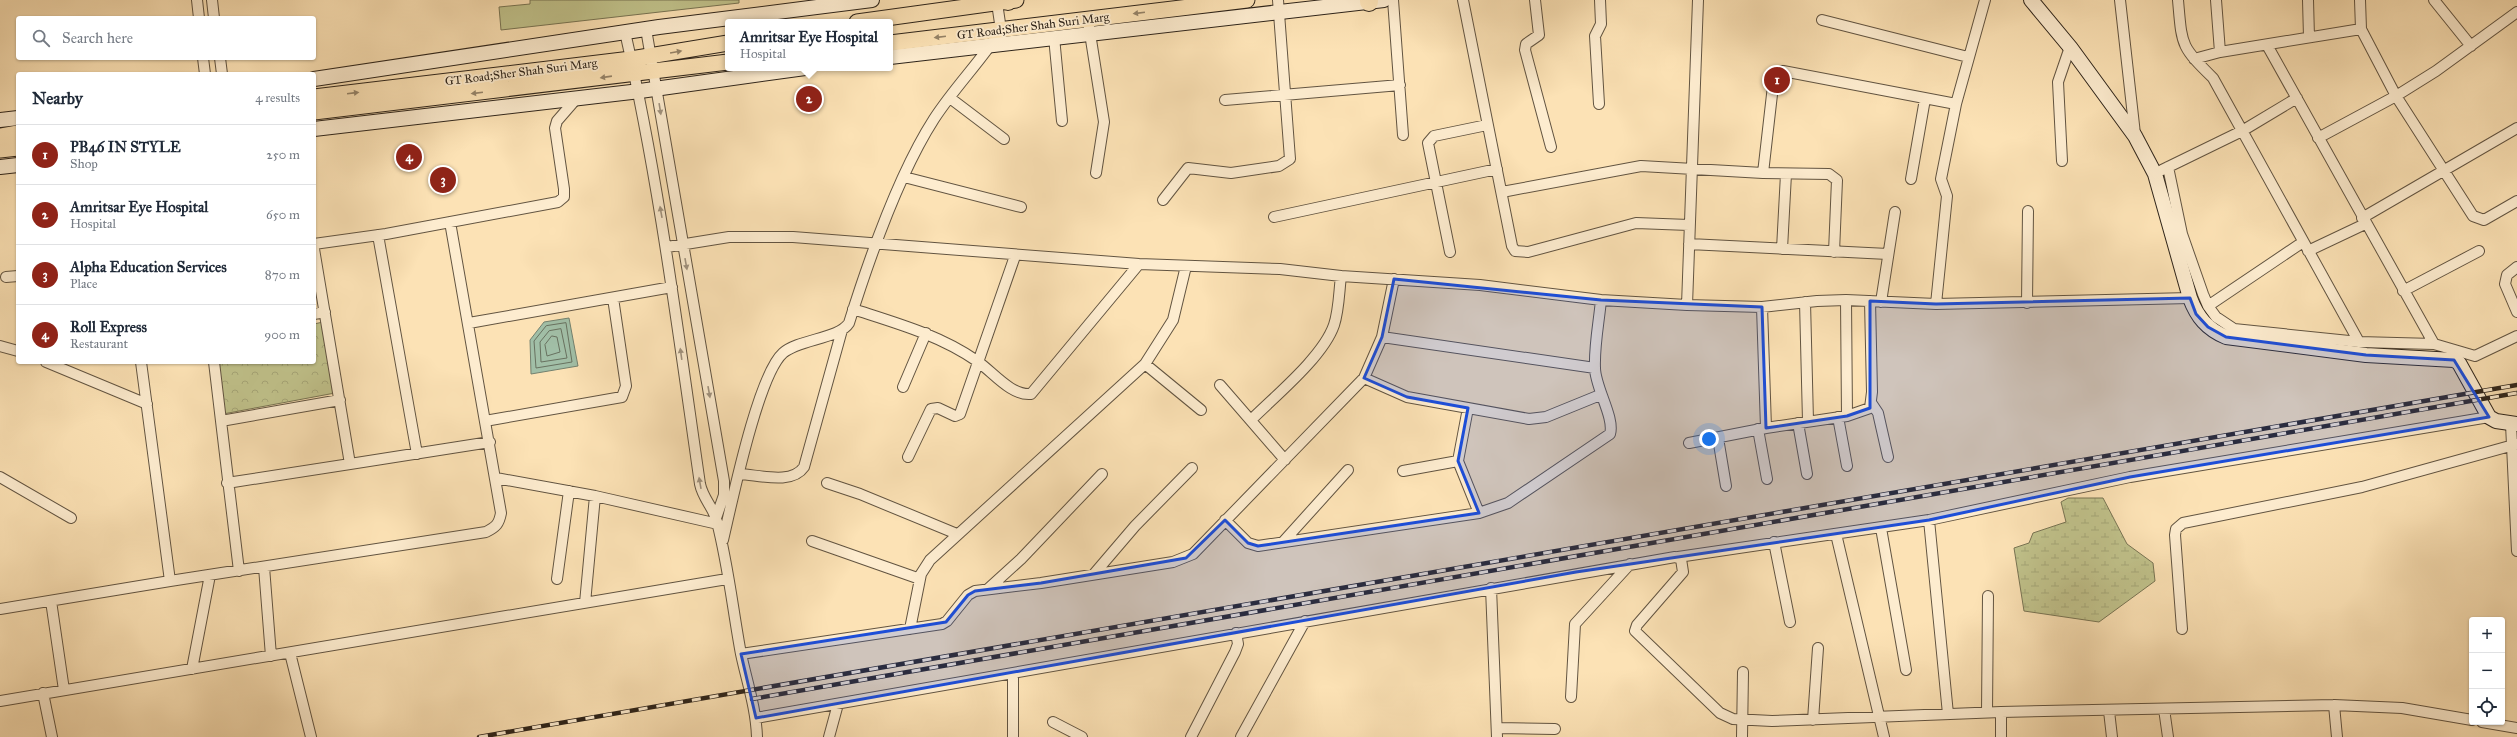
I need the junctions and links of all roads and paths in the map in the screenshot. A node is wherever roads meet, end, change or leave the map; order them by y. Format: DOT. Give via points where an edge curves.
graph roads {
  1 [pos="196,0"];
  2 [pos="212,0"];
  3 [pos="872,0"];
  4 [pos="1247,0"];
  5 [pos="1393,0"];
  6 [pos="1462,0"];
  7 [pos="1535,0"];
  8 [pos="1600,0"];
  9 [pos="1698,0"];
  10 [pos="1985,0"];
  11 [pos="2031,0"];
  12 [pos="2120,0"];
  13 [pos="2178,0"];
  14 [pos="2216,0"];
  15 [pos="2308,0"];
  16 [pos="2360,0"];
  17 [pos="2434,0"];
  18 [pos="1007,1"];
  19 [pos="1374,1"];
  20 [pos="1279,6"];
  21 [pos="2517,12"];
  22 [pos="198,16"];
  23 [pos="214,16"];
  24 [pos="879,19"];
  25 [pos="1822,20"];
  26 [pos="1089,26"];
  27 [pos="646,29"];
  28 [pos="2361,29"];
  29 [pos="1002,30"];
  30 [pos="625,32"];
  31 [pos="1054,37"];
  32 [pos="2310,37"];
  33 [pos="893,43"];
  34 [pos="993,43"];
  35 [pos="725,44"];
  36 [pos="2267,45"];
  37 [pos="2471,46"];
  38 [pos="2070,47"];
  39 [pos="2220,52"];
  40 [pos="651,56"];
  41 [pos="893,57"];
  42 [pos="1968,57"];
  43 [pos="631,59"];
  44 [pos="2194,59"];
  45 [pos="203,60"];
  46 [pos="220,60"];
  47 [pos="725,62"];
  48 [pos="654,71"];
  49 [pos="782,71"];
  50 [pos="205,72"];
  51 [pos="222,72"];
  52 [pos="635,73"];
  53 [pos="316,79"];
  54 [pos="1400,85"];
  55 [pos="657,88"];
  56 [pos="640,91"];
  57 [pos="1285,94"];
  58 [pos="2396,96"];
  59 [pos="316,97"];
  60 [pos="577,98"];
  61 [pos="950,98"];
  62 [pos="2297,98"];
  63 [pos="1925,99"];
  64 [pos="1225,100"];
  65 [pos="1599,104"];
  66 [pos="1956,104"];
  67 [pos="316,112"];
  68 [pos="16,118"];
  69 [pos="0,120"];
  70 [pos="1062,121"];
  71 [pos="1487,125"];
  72 [pos="2517,128"];
  73 [pos="316,129"];
  74 [pos="2242,131"];
  75 [pos="16,133"];
  76 [pos="1404,135"];
  77 [pos="0,136"];
  78 [pos="2135,136"];
  79 [pos="2318,138"];
  80 [pos="1004,139"];
  81 [pos="1551,147"];
  82 [pos="16,148"];
  83 [pos="0,150"];
  84 [pos="2062,161"];
  85 [pos="16,165"];
  86 [pos="0,167"];
  87 [pos="2168,167"];
  88 [pos="1497,169"];
  89 [pos="1692,170"];
  90 [pos="2444,170"];
  91 [pos="1096,173"];
  92 [pos="1763,173"];
  93 [pos="1786,174"];
  94 [pos="2155,174"];
  95 [pos="904,177"];
  96 [pos="1911,179"];
  97 [pos="1436,183"];
  98 [pos="1502,192"];
  99 [pos="1162,200"];
  100 [pos="2517,201"];
  101 [pos="1020,207"];
  102 [pos="2028,210"];
  103 [pos="1895,212"];
  104 [pos="1274,217"];
  105 [pos="2364,221"];
  106 [pos="450,222"];
  107 [pos="1690,225"];
  108 [pos="378,235"];
  109 [pos="2303,242"];
  110 [pos="683,243"];
  111 [pos="877,243"];
  112 [pos="316,244"];
  113 [pos="1689,244"];
  114 [pos="667,247"];
  115 [pos="1782,249"];
  116 [pos="2308,251"];
  117 [pos="2479,251"];
  118 [pos="1450,252"];
  119 [pos="1834,252"];
  120 [pos="1888,254"];
  121 [pos="1015,256"];
  122 [pos="316,260"];
  123 [pos="1139,264"];
  124 [pos="1186,266"];
  125 [pos="2517,267"];
  126 [pos="16,276"];
  127 [pos="1342,276"];
  128 [pos="6,277"];
  129 [pos="1394,279"];
  130 [pos="672,287"];
  131 [pos="2403,291"];
  132 [pos="613,298"];
  133 [pos="2190,298"];
  134 [pos="1601,300"];
  135 [pos="1846,300"];
  136 [pos="1870,301"];
  137 [pos="1805,302"];
  138 [pos="1881,302"];
  139 [pos="2027,303"];
  140 [pos="1936,304"];
  141 [pos="1687,305"];
  142 [pos="2208,306"];
  143 [pos="1762,307"];
  144 [pos="853,309"];
  145 [pos="325,312"];
  146 [pos="2517,312"];
  147 [pos="316,314"];
  148 [pos="469,323"];
  149 [pos="842,330"];
  150 [pos="926,333"];
  151 [pos="2517,336"];
  152 [pos="1382,337"];
  153 [pos="2359,342"];
  154 [pos="2434,344"];
  155 [pos="0,346"];
  156 [pos="16,350"];
  157 [pos="977,361"];
  158 [pos="51,364"];
  159 [pos="141,364"];
  160 [pos="214,364"];
  161 [pos="1145,364"];
  162 [pos="1595,368"];
  163 [pos="1364,378"];
  164 [pos="1220,385"];
  165 [pos="904,387"];
  166 [pos="1600,395"];
  167 [pos="340,400"];
  168 [pos="147,404"];
  169 [pos="1872,404"];
  170 [pos="1468,408"];
  171 [pos="1201,410"];
  172 [pos="1842,416"];
  173 [pos="2489,417"];
  174 [pos="1251,420"];
  175 [pos="221,421"];
  176 [pos="485,421"];
  177 [pos="1803,422"];
  178 [pos="2514,424"];
  179 [pos="1762,429"];
  180 [pos="1718,438"];
  181 [pos="490,442"];
  182 [pos="1689,443"];
  183 [pos="2515,445"];
  184 [pos="417,454"];
  185 [pos="908,457"];
  186 [pos="1888,457"];
  187 [pos="1286,460"];
  188 [pos="1458,461"];
  189 [pos="350,464"];
  190 [pos="1846,466"];
  191 [pos="1192,468"];
  192 [pos="1348,470"];
  193 [pos="1403,471"];
  194 [pos="740,474"];
  195 [pos="1102,474"];
  196 [pos="1807,474"];
  197 [pos="0,477"];
  198 [pos="496,478"];
  199 [pos="1767,479"];
  200 [pos="227,483"];
  201 [pos="828,483"];
  202 [pos="1726,486"];
  203 [pos="569,491"];
  204 [pos="595,496"];
  205 [pos="1479,513"];
  206 [pos="71,518"];
  207 [pos="1225,520"];
  208 [pos="1929,520"];
  209 [pos="717,521"];
  210 [pos="1881,528"];
  211 [pos="956,534"];
  212 [pos="1836,534"];
  213 [pos="812,541"];
  214 [pos="1283,542"];
  215 [pos="1774,542"];
  216 [pos="722,544"];
  217 [pos="2517,551"];
  218 [pos="1678,557"];
  219 [pos="1630,564"];
  220 [pos="264,567"];
  221 [pos="238,571"];
  222 [pos="1094,574"];
  223 [pos="210,575"];
  224 [pos="558,579"];
  225 [pos="727,579"];
  226 [pos="920,579"];
  227 [pos="170,581"];
  228 [pos="1491,588"];
  229 [pos="988,589"];
  230 [pos="1988,596"];
  231 [pos="51,601"];
  232 [pos="585,603"];
  233 [pos="0,609"];
  234 [pos="1305,621"];
  235 [pos="1790,622"];
  236 [pos="910,629"];
  237 [pos="2182,629"];
  238 [pos="1236,633"];
  239 [pos="1818,648"];
  240 [pos="290,652"];
  241 [pos="742,654"];
  242 [pos="271,656"];
  243 [pos="192,668"];
  244 [pos="1906,670"];
  245 [pos="1743,672"];
  246 [pos="1013,673"];
  247 [pos="64,690"];
  248 [pos="43,693"];
  249 [pos="1571,697"];
  250 [pos="0,701"];
  251 [pos="838,704"];
  252 [pos="2334,705"];
  253 [pos="2164,709"];
  254 [pos="2109,711"];
  255 [pos="1987,712"];
  256 [pos="2001,712"];
  257 [pos="1948,714"];
  258 [pos="1880,717"];
  259 [pos="756,718"];
  260 [pos="2469,719"];
  261 [pos="1742,720"];
  262 [pos="1813,720"];
  263 [pos="1053,722"];
  264 [pos="2500,725"];
  265 [pos="2517,728"];
  266 [pos="1554,730"];
  267 [pos="1497,733"];
  268 [pos="52,737"];
  269 [pos="311,737"];
  270 [pos="757,737"];
  271 [pos="829,737"];
  272 [pos="1013,737"];
  273 [pos="1082,737"];
  274 [pos="1190,737"];
  275 [pos="1241,737"];
  276 [pos="1742,737"];
  277 [pos="1884,737"];
  278 [pos="2001,737"];
  279 [pos="2112,737"];
  280 [pos="2168,737"];
  281 [pos="2338,737"];
  1 -- 22 [label="street"];
  2 -- 23 [label="street"];
  3 -- 27 [label="main road"];
  4 -- 26 [label="main road, GT Road;Sher Shah Suri Marg, one-way"];
  5 -- 54 [label="street"];
  6 -- 71 [label="street"];
  7 -- 81 [label="street" via="1539,35 1526,44 1525,50"];
  8 -- 65 [label="street" via="1601,24 1595,36"];
  9 -- 89 [label="street"];
  10 -- 42 [label="street"];
  11 -- 38 [label="main road"];
  12 -- 78 [label="street"];
  13 -- 44 [label="street" via="2183,43"];
  14 -- 39 [label="street"];
  15 -- 32 [label="street"];
  16 -- 28 [label="street"];
  17 -- 37 [label="street"];
  18 -- 24 [label="main road"];
  18 -- 29 [label="street"];
  19 -- 20 [label="main road"];
  20 -- 26 [label="main road"];
  20 -- 57 [label="street"];
  21 -- 37 [label="street"];
  25 -- 42 [label="street"];
  26 -- 29 [label="main road, GT Road;Sher Shah Suri Marg"];
  26 -- 31 [label="main road"];
  26 -- 91 [label="street" via="1104,122"];
  27 -- 30 [label="main road"];
  27 -- 40 [label="street"];
  28 -- 32 [label="street"];
  28 -- 58 [label="street"];
  29 -- 33 [label="main road, GT Road;Sher Shah Suri Marg, one-way"];
  29 -- 34 [label="street"];
  30 -- 43 [label="street"];
  30 -- 53 [label="main road"];
  31 -- 34 [label="main road"];
  31 -- 70 [label="street"];
  32 -- 36 [label="street"];
  34 -- 41 [label="main road"];
  34 -- 61 [label="street"];
  40 -- 35 [label="main road, GT Road;Sher Shah Suri Marg, one-way"];
  36 -- 39 [label="street"];
  36 -- 62 [label="street"];
  37 -- 58 [label="street"];
  38 -- 78 [label="main road"];
  38 -- 84 [label="street" via="2058,82"];
  39 -- 44 [label="street"];
  40 -- 43 [label="main road, GT Road;Sher Shah Suri Marg"];
  40 -- 48 [label="street"];
  42 -- 66 [label="street"];
  43 -- 52 [label="street"];
  59 -- 43 [label="main road, GT Road;Sher Shah Suri Marg, one-way"];
  44 -- 74 [label="street" via="2213,78"];
  45 -- 50 [label="street"];
  46 -- 51 [label="street"];
  47 -- 48 [label="main road, GT Road;Sher Shah Suri Marg"];
  48 -- 52 [label="main road, GT Road;Sher Shah Suri Marg"];
  48 -- 55 [label="street"];
  49 -- 55 [label="main road"];
  52 -- 56 [label="street"];
  52 -- 67 [label="main road, GT Road;Sher Shah Suri Marg, one-way"];
  54 -- 57 [label="street"];
  54 -- 76 [label="street"];
  55 -- 56 [label="main road"];
  55 -- 110 [label="street, one-way"];
  56 -- 60 [label="main road"];
  114 -- 56 [label="street, one-way"];
  57 -- 64 [label="street"];
  57 -- 99 [label="street" via="1291,153 1288,162 1279,166 1231,173 1188,168"];
  58 -- 79 [label="street"];
  58 -- 90 [label="street"];
  60 -- 73 [label="main road"];
  60 -- 106 [label="street" via="557,121 555,128 564,197 558,202"];
  61 -- 80 [label="street"];
  61 -- 95 [label="street" via="933,120"];
  62 -- 74 [label="street"];
  62 -- 79 [label="street"];
  63 -- 66 [label="street"];
  63 -- 92 [label="street" via="1778,72 1774,77"];
  63 -- 96 [label="street"];
  66 -- 140 [label="street" via="1941,179 1946,196"];
  68 -- 69 [label="main road"];
  71 -- 88 [label="street"];
  71 -- 97 [label="street" via="1430,139 1428,148"];
  72 -- 90 [label="street"];
  74 -- 87 [label="street"];
  74 -- 109 [label="street"];
  75 -- 77 [label="main road"];
  78 -- 94 [label="main road"];
  79 -- 105 [label="street"];
  82 -- 83 [label="main road"];
  85 -- 86 [label="main road"];
  87 -- 94 [label="street"];
  87 -- 142 [label="street" via="2182,234"];
  88 -- 97 [label="street"];
  88 -- 98 [label="street"];
  89 -- 92 [label="street"];
  89 -- 98 [label="street" via="1640,166"];
  89 -- 107 [label="street"];
  90 -- 100 [label="street" via="2476,219 2484,220"];
  90 -- 105 [label="street"];
  92 -- 93 [label="street"];
  93 -- 115 [label="street"];
  93 -- 119 [label="street" via="1829,174 1835,177"];
  94 -- 133 [label="main road"];
  95 -- 101 [label="street"];
  95 -- 111 [label="street"];
  97 -- 104 [label="street"];
  97 -- 118 [label="street"];
  98 -- 107 [label="street" via="1512,246 1520,253 1581,240 1636,223"];
  102 -- 139 [label="street"];
  103 -- 120 [label="street"];
  105 -- 116 [label="street"];
  105 -- 131 [label="street"];
  106 -- 108 [label="street"];
  106 -- 148 [label="street"];
  107 -- 113 [label="street"];
  108 -- 112 [label="street"];
  108 -- 184 [label="street"];
  109 -- 116 [label="street"];
  109 -- 142 [label="street"];
  110 -- 111 [label="street" via="730,237 793,237"];
  110 -- 114 [label="street"];
  110 -- 209 [label="street, one-way" via="724,481 724,495"];
  111 -- 121 [label="street"];
  111 -- 144 [label="street"];
  113 -- 115 [label="street"];
  113 -- 141 [label="street"];
  114 -- 130 [label="street"];
  115 -- 119 [label="street"];
  116 -- 153 [label="street"];
  117 -- 131 [label="street"];
  119 -- 120 [label="street"];
  120 -- 138 [label="street"];
  121 -- 123 [label="street"];
  121 -- 157 [label="street"];
  122 -- 145 [label="street"];
  123 -- 124 [label="street"];
  123 -- 157 [label="street" via="1031,394 1016,392"];
  124 -- 127 [label="street" via="1280,269"];
  124 -- 161 [label="street" via="1173,320"];
  125 -- 146 [label="street" via="2507,275 2505,284"];
  126 -- 128 [label="street"];
  127 -- 129 [label="street"];
  127 -- 174 [label="street" via="1337,312 1330,334 1301,372"];
  129 -- 134 [label="street" via="1480,285"];
  129 -- 152 [label="street"];
  130 -- 132 [label="street"];
  209 -- 130 [label="street, one-way" via="706,503 700,484"];
  131 -- 154 [label="street"];
  132 -- 148 [label="street"];
  132 -- 176 [label="street" via="626,386 622,397"];
  133 -- 139 [label="street"];
  133 -- 173 [label="main road" via="2196,314 2208,327 2226,337 2366,355 2454,360"];
  134 -- 141 [label="street"];
  134 -- 162 [label="street"];
  135 -- 136 [label="street"];
  135 -- 137 [label="street"];
  135 -- 172 [label="street"];
  136 -- 138 [label="street"];
  136 -- 169 [label="street"];
  137 -- 143 [label="street"];
  137 -- 177 [label="street"];
  138 -- 140 [label="street"];
  139 -- 140 [label="street"];
  141 -- 143 [label="street"];
  142 -- 153 [label="street" via="2216,317 2234,328"];
  143 -- 179 [label="street"];
  144 -- 149 [label="street" via="849,323"];
  144 -- 150 [label="street"];
  145 -- 147 [label="street"];
  145 -- 167 [label="street"];
  148 -- 176 [label="street"];
  149 -- 194 [label="street" via="801,343 777,359 765,382"];
  149 -- 194 [label="street" via="804,467 800,473 791,478"];
  150 -- 157 [label="street"];
  150 -- 165 [label="street"];
  151 -- 154 [label="street" via="2475,356"];
  152 -- 162 [label="street"];
  152 -- 163 [label="street"];
  153 -- 154 [label="street"];
  155 -- 156 [label="street"];
  157 -- 185 [label="street" via="960,414 954,416 938,408 931,409"];
  158 -- 168 [label="street"];
  159 -- 168 [label="street"];
  160 -- 175 [label="street"];
  161 -- 171 [label="street"];
  161 -- 211 [label="street"];
  162 -- 166 [label="street"];
  163 -- 170 [label="street" via="1407,397"];
  163 -- 187 [label="street"];
  164 -- 174 [label="street"];
  166 -- 170 [label="street" via="1538,420"];
  166 -- 205 [label="street" via="1611,425 1610,434 1606,438 1508,503"];
  167 -- 175 [label="street"];
  167 -- 189 [label="street"];
  168 -- 227 [label="street"];
  169 -- 172 [label="street" via="1866,411"];
  169 -- 186 [label="street" via="1878,413"];
  170 -- 188 [label="street"];
  172 -- 177 [label="street"];
  172 -- 190 [label="street"];
  173 -- 178 [label="main road"];
  173 -- 208 [label="street" via="2130,476"];
  174 -- 187 [label="street"];
  175 -- 200 [label="street"];
  176 -- 181 [label="street"];
  177 -- 179 [label="street"];
  177 -- 196 [label="street"];
  178 -- 183 [label="street"];
  179 -- 180 [label="street"];
  179 -- 199 [label="street"];
  180 -- 182 [label="street"];
  180 -- 202 [label="street"];
  181 -- 184 [label="street"];
  181 -- 198 [label="street"];
  183 -- 217 [label="street"];
  183 -- 237 [label="street" via="2362,487 2183,524 2176,529 2175,535"];
  184 -- 189 [label="street"];
  187 -- 207 [label="street"];
  188 -- 193 [label="street"];
  188 -- 205 [label="street"];
  189 -- 200 [label="street"];
  191 -- 222 [label="street" via="1135,526"];
  192 -- 214 [label="street"];
  194 -- 216 [label="street"];
  195 -- 229 [label="street" via="1021,559"];
  197 -- 206 [label="street"];
  198 -- 203 [label="street"];
  198 -- 220 [label="street" via="500,521 486,532"];
  200 -- 221 [label="street"];
  201 -- 211 [label="street"];
  203 -- 204 [label="street"];
  203 -- 224 [label="street"];
  204 -- 209 [label="street"];
  204 -- 232 [label="street"];
  205 -- 214 [label="street"];
  207 -- 214 [label="street" via="1254,546"];
  207 -- 222 [label="street" via="1203,545 1186,558"];
  208 -- 210 [label="street"];
  208 -- 257 [label="street"];
  209 -- 216 [label="street"];
  210 -- 212 [label="street"];
  210 -- 244 [label="street"];
  211 -- 226 [label="street" via="930,560"];
  212 -- 215 [label="street"];
  212 -- 258 [label="street"];
  213 -- 226 [label="street"];
  215 -- 218 [label="street"];
  215 -- 235 [label="street"];
  216 -- 225 [label="street"];
  218 -- 219 [label="street"];
  218 -- 261 [label="street" via="1683,562 1683,572 1637,625 1635,631 1724,716"];
  219 -- 228 [label="street"];
  219 -- 249 [label="street" via="1575,624"];
  220 -- 221 [label="street"];
  220 -- 242 [label="street"];
  221 -- 223 [label="street"];
  222 -- 229 [label="street"];
  223 -- 227 [label="street"];
  223 -- 243 [label="street"];
  225 -- 232 [label="street"];
  225 -- 241 [label="street"];
  226 -- 236 [label="street"];
  227 -- 231 [label="street"];
  228 -- 234 [label="street"];
  228 -- 267 [label="street"];
  229 -- 236 [label="street" via="968,595 945,623"];
  230 -- 255 [label="street"];
  231 -- 233 [label="street"];
  231 -- 247 [label="street"];
  232 -- 240 [label="street"];
  234 -- 238 [label="street"];
  234 -- 275 [label="street"];
  236 -- 241 [label="street"];
  238 -- 246 [label="street"];
  238 -- 274 [label="street" via="1238,644 1235,652"];
  239 -- 262 [label="street"];
  240 -- 242 [label="street"];
  240 -- 269 [label="street"];
  241 -- 259 [label="street"];
  242 -- 243 [label="street"];
  243 -- 247 [label="street"];
  245 -- 261 [label="street"];
  246 -- 251 [label="street"];
  246 -- 272 [label="street"];
  247 -- 248 [label="street"];
  248 -- 250 [label="street"];
  248 -- 268 [label="street"];
  251 -- 259 [label="street"];
  251 -- 271 [label="street"];
  252 -- 253 [label="street"];
  252 -- 260 [label="street" via="2402,708"];
  252 -- 281 [label="street"];
  253 -- 254 [label="street"];
  253 -- 280 [label="street"];
  254 -- 256 [label="street"];
  254 -- 279 [label="street"];
  255 -- 256 [label="street"];
  255 -- 257 [label="street"];
  256 -- 278 [label="street"];
  257 -- 258 [label="street"];
  258 -- 262 [label="street"];
  258 -- 277 [label="street"];
  259 -- 270 [label="street"];
  261 -- 262 [label="street"];
  261 -- 276 [label="street"];
  263 -- 273 [label="street"];
  264 -- 265 [label="street"];
  266 -- 267 [label="street"];
}
